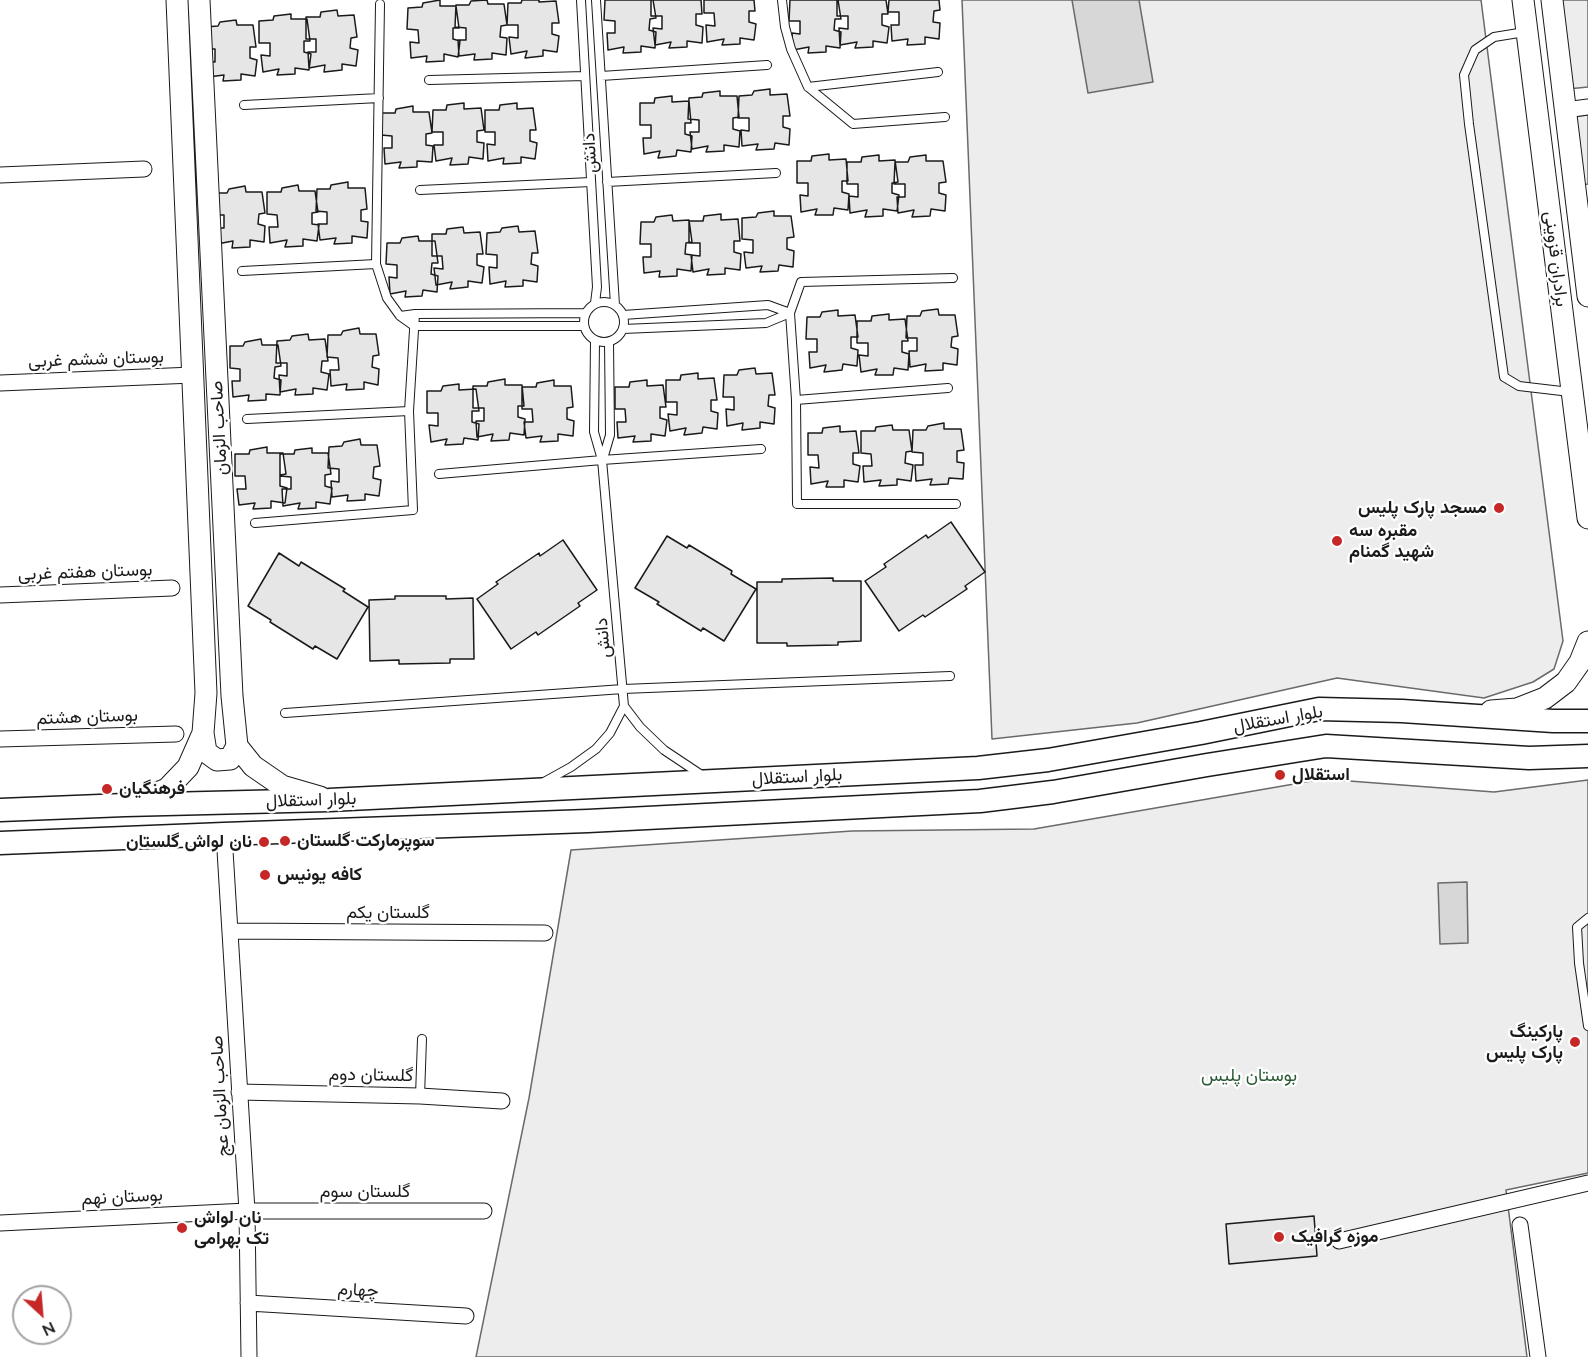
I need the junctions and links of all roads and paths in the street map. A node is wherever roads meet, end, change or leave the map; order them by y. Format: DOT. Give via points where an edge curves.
graph roads {
  1 [pos="177,0"];
  2 [pos="199,0"];
  3 [pos="580,0"];
  4 [pos="596,0"];
  5 [pos="782,0"];
  6 [pos="1523,0"];
  7 [pos="1552,0"];
  8 [pos="381,4"];
  9 [pos="1527,32"];
  10 [pos="767,65"];
  11 [pos="938,72"];
  12 [pos="585,76"];
  13 [pos="601,76"];
  14 [pos="429,81"];
  15 [pos="808,87"];
  16 [pos="379,98"];
  17 [pos="244,105"];
  18 [pos="1588,107"];
  19 [pos="1565,110"];
  20 [pos="945,117"];
  21 [pos="144,169"];
  22 [pos="776,173"];
  23 [pos="0,175"];
  24 [pos="591,182"];
  25 [pos="607,182"];
  26 [pos="420,189"];
  27 [pos="1582,200"];
  28 [pos="376,264"];
  29 [pos="242,271"];
  30 [pos="953,278"];
  31 [pos="1588,291"];
  32 [pos="595,303"];
  33 [pos="615,304"];
  34 [pos="585,312"];
  35 [pos="790,313"];
  36 [pos="415,314"];
  37 [pos="623,315"];
  38 [pos="400,316"];
  39 [pos="414,326"];
  40 [pos="583,326"];
  41 [pos="623,329"];
  42 [pos="596,341"];
  43 [pos="609,342"];
  44 [pos="193,375"];
  45 [pos="0,383"];
  46 [pos="948,388"];
  47 [pos="1572,392"];
  48 [pos="796,400"];
  49 [pos="410,411"];
  50 [pos="247,419"];
  51 [pos="761,449"];
  52 [pos="602,460"];
  53 [pos="439,474"];
  54 [pos="956,504"];
  55 [pos="1588,518"];
  56 [pos="255,523"];
  57 [pos="172,588"];
  58 [pos="0,595"];
  59 [pos="1588,642"];
  60 [pos="950,676"];
  61 [pos="623,689"];
  62 [pos="624,706"];
  63 [pos="285,713"];
  64 [pos="1441,715"];
  65 [pos="1588,721"];
  66 [pos="204,733"];
  67 [pos="176,734"];
  68 [pos="0,739"];
  69 [pos="237,746"];
  70 [pos="1588,756"];
  71 [pos="712,781"];
  72 [pos="529,790"];
  73 [pos="329,800"];
  74 [pos="125,805"];
  75 [pos="0,810"];
  76 [pos="225,834"];
  77 [pos="0,843"];
  78 [pos="1588,918"];
  79 [pos="230,931"];
  80 [pos="545,933"];
  81 [pos="1588,1026"];
  82 [pos="422,1039"];
  83 [pos="239,1092"];
  84 [pos="420,1096"];
  85 [pos="502,1101"];
  86 [pos="1588,1183"];
  87 [pos="247,1211"];
  88 [pos="484,1211"];
  89 [pos="0,1223"];
  90 [pos="1520,1225"];
  91 [pos="1339,1241"];
  92 [pos="248,1303"];
  93 [pos="466,1317"];
  94 [pos="249,1357"];
  95 [pos="1538,1357"];
  1 -- 44 [label="main road, صاحب الزمان"];
  2 -- 69 [label="main road, صاحب الزمان"];
  3 -- 12 [label="lane, دانش"];
  4 -- 13 [label="lane, دانش"];
  5 -- 15 [label="lane" via="791,49"];
  6 -- 9 [label="main road, برادران قزوینی"];
  7 -- 19 [label="main road"];
  8 -- 16 [label="lane"];
  9 -- 47 [label="main road, برادران قزوینی"];
  9 -- 47 [label="lane" via="1494,37 1474,50 1464,75 1468,124 1504,377 1519,387"];
  10 -- 13 [label="lane"];
  11 -- 15 [label="lane"];
  12 -- 14 [label="lane"];
  12 -- 24 [label="lane, دانش"];
  13 -- 25 [label="lane, دانش"];
  15 -- 20 [label="lane" via="853,124"];
  16 -- 17 [label="lane"];
  16 -- 28 [label="lane"];
  18 -- 19 [label="street"];
  19 -- 27 [label="main road"];
  21 -- 23 [label="street"];
  22 -- 25 [label="lane"];
  24 -- 26 [label="lane"];
  24 -- 32 [label="lane, دانش"];
  25 -- 33 [label="lane, دانش"];
  27 -- 31 [label="main road"];
  28 -- 29 [label="lane"];
  28 -- 38 [label="lane" via="387,298"];
  30 -- 35 [label="lane" via="801,282"];
  32 -- 33 [label="lane"];
  32 -- 34 [label="lane"];
  33 -- 37 [label="lane"];
  34 -- 36 [label="lane"];
  34 -- 40 [label="lane"];
  35 -- 37 [label="lane" via="768,305"];
  35 -- 41 [label="lane" via="766,322"];
  35 -- 48 [label="lane"];
  36 -- 38 [label="lane"];
  36 -- 39 [label="lane"];
  37 -- 41 [label="lane"];
  38 -- 39 [label="lane"];
  39 -- 40 [label="lane"];
  39 -- 49 [label="lane"];
  40 -- 42 [label="lane"];
  41 -- 43 [label="lane"];
  42 -- 43 [label="lane"];
  42 -- 52 [label="lane, دانش" via="594,432"];
  43 -- 52 [label="lane, دانش" via="610,435"];
  44 -- 45 [label="street, بوستان ششم غربی"];
  44 -- 66 [label="main road, صاحب الزمان" via="206,693"];
  46 -- 48 [label="lane"];
  47 -- 55 [label="main road, برادران قزوینی"];
  48 -- 54 [label="lane" via="797,504"];
  49 -- 50 [label="lane"];
  49 -- 56 [label="lane" via="412,510"];
  51 -- 52 [label="lane"];
  52 -- 53 [label="lane"];
  52 -- 61 [label="lane, دانش"];
  57 -- 58 [label="street, بوستان هفتم غربی"];
  59 -- 64 [label="main road" via="1566,682 1545,698 1517,709"];
  60 -- 61 [label="lane"];
  61 -- 62 [label="lane, دانش"];
  61 -- 63 [label="lane"];
  62 -- 71 [label="lane" via="664,750"];
  62 -- 72 [label="lane" via="610,733 596,748"];
  64 -- 65 [label="main road, بلوار استقلال"];
  64 -- 71 [label="main road, بلوار استقلال" via="1319,709 1015,764"];
  66 -- 69 [label="main road" via="206,752 217,760 230,759"];
  66 -- 74 [label="main road, صاحب الزمان" via="188,767 167,789"];
  67 -- 68 [label="street, بوستان هشتم"];
  69 -- 73 [label="main road" via="253,766 282,786"];
  70 -- 76 [label="main road, بلوار استقلال" via="1529,758 1326,746 980,801"];
  71 -- 72 [label="main road, بلوار استقلال"];
  72 -- 73 [label="main road, بلوار استقلال"];
  73 -- 74 [label="main road, بلوار استقلال"];
  74 -- 75 [label="main road, بلوار استقلال"];
  76 -- 77 [label="main road, بلوار استقلال"];
  76 -- 79 [label="street, صاحب الزمان عج"];
  78 -- 81 [label="lane" via="1577,927"];
  79 -- 80 [label="street, گلستان یکم"];
  79 -- 83 [label="street, صاحب الزمان عج"];
  82 -- 84 [label="lane"];
  83 -- 84 [label="street, گلستان دوم"];
  83 -- 87 [label="street, صاحب الزمان عج"];
  84 -- 85 [label="street, گلستان دوم"];
  86 -- 91 [label="street"];
  87 -- 88 [label="street, گلستان سوم"];
  87 -- 89 [label="street, بوستان نهم"];
  87 -- 92 [label="street, صاحب الزمان عج"];
  90 -- 95 [label="street"];
  92 -- 93 [label="street, چهارم"];
  92 -- 94 [label="street, صاحب الزمان عج"];
}
